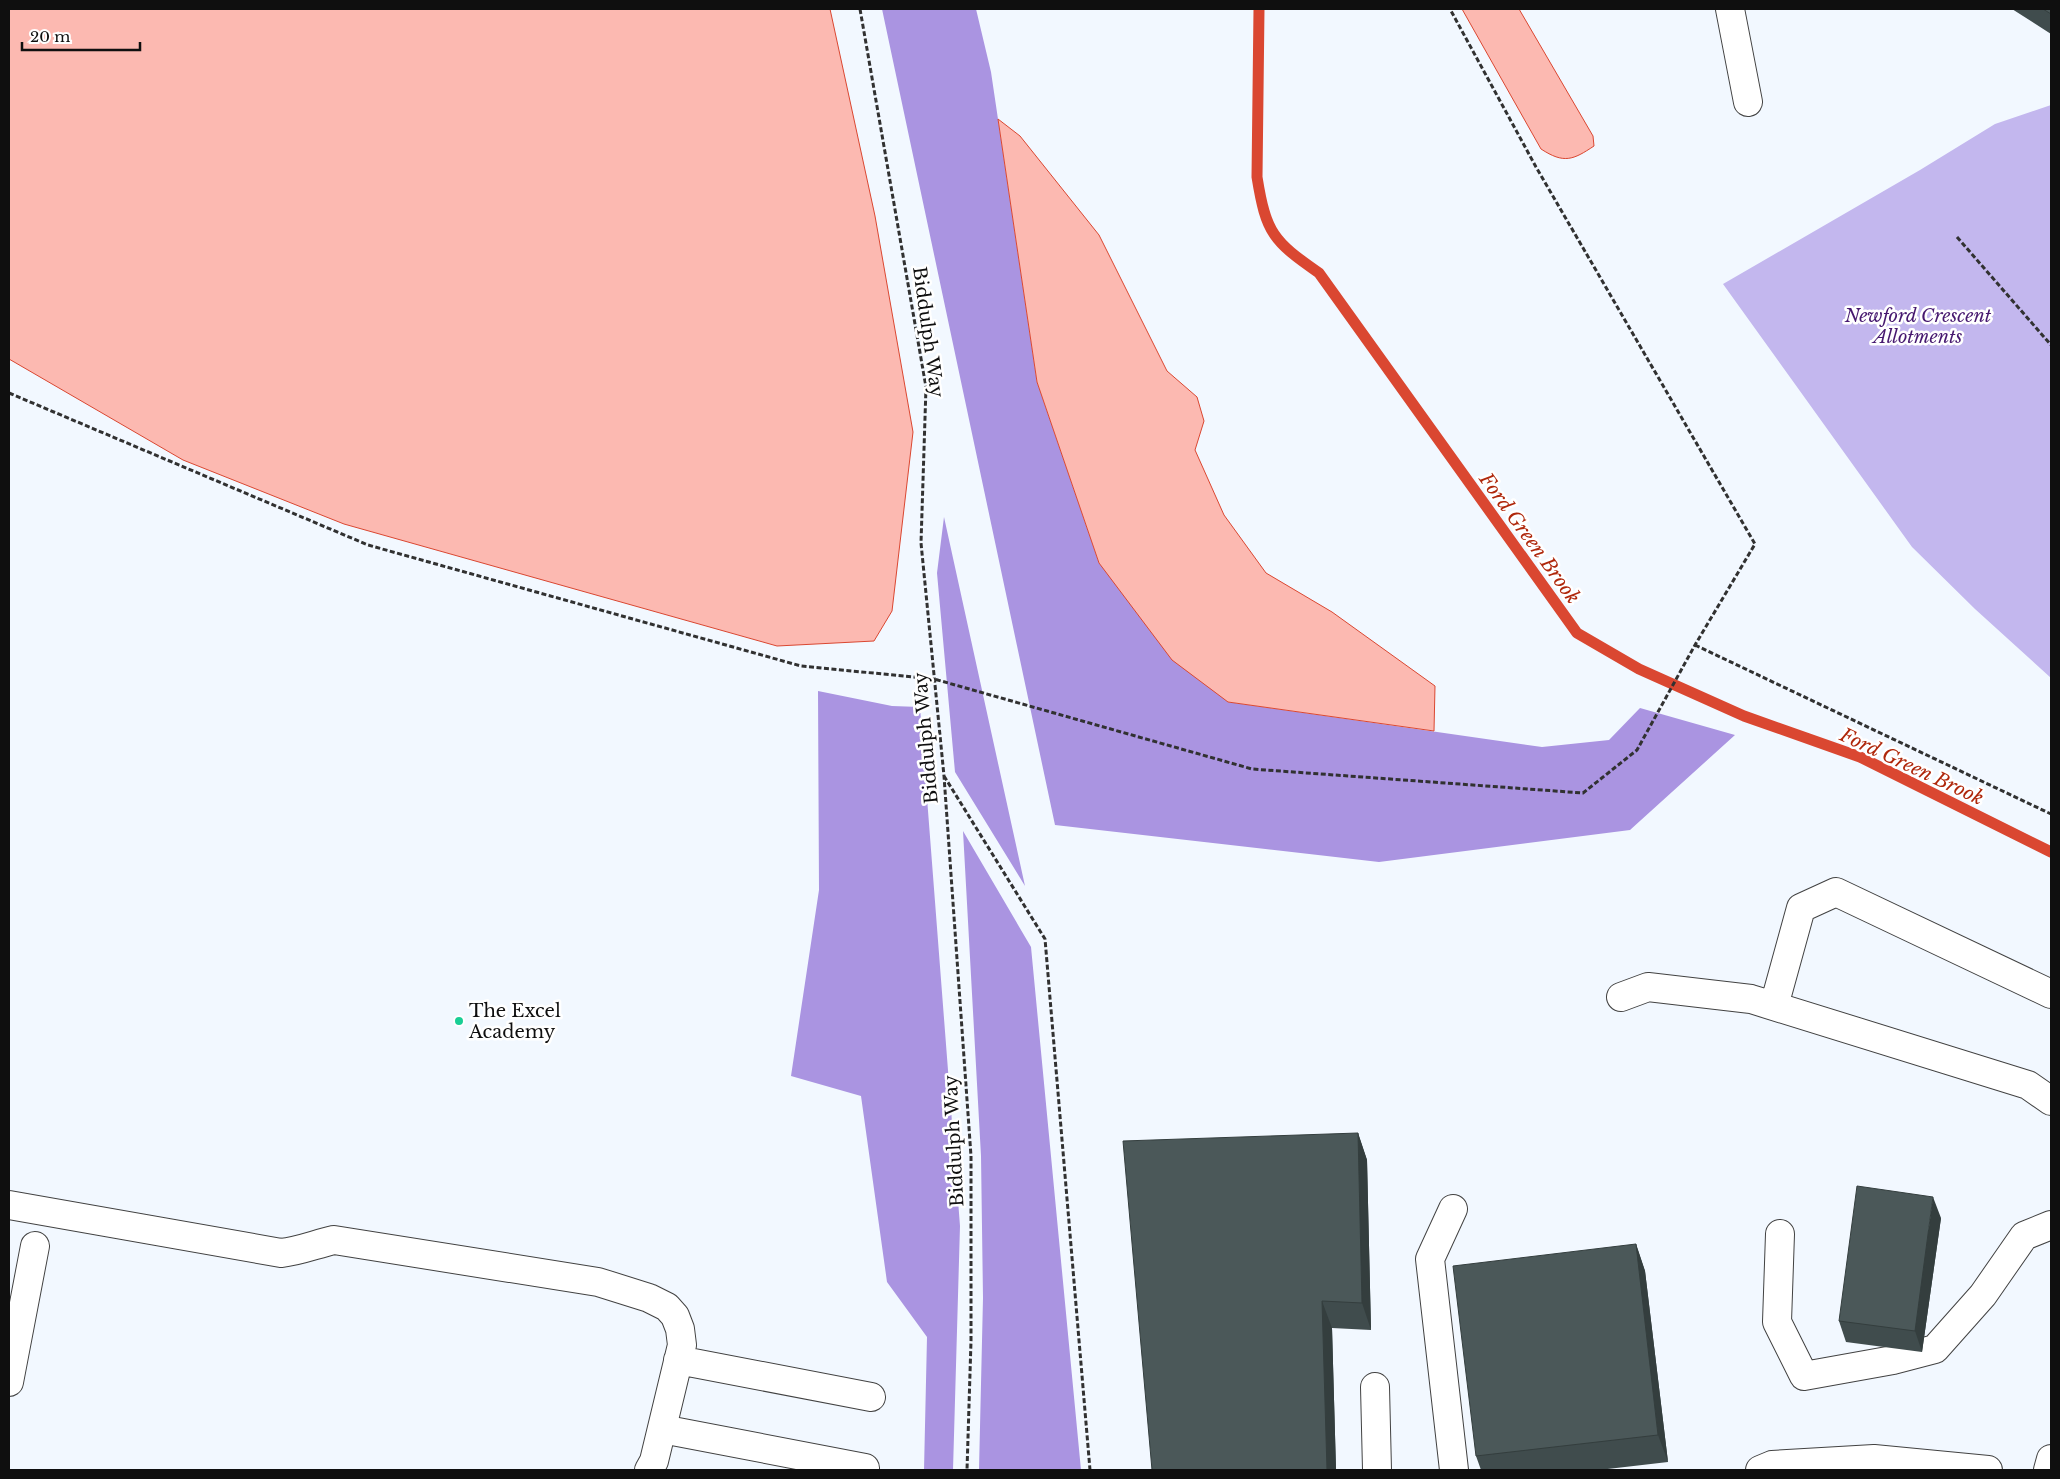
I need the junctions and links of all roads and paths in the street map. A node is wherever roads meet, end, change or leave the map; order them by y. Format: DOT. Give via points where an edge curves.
graph roads {
  1 [pos="860,9"];
  2 [pos="1450,9"];
  3 [pos="1730,9"];
  4 [pos="1748,102"];
  5 [pos="1957,237"];
  6 [pos="2051,345"];
  7 [pos="9,393"];
  8 [pos="1695,645"];
  9 [pos="1691,652"];
  10 [pos="934,679"];
  11 [pos="1661,705"];
  12 [pos="944,776"];
  13 [pos="2051,814"];
  14 [pos="2051,994"];
  15 [pos="1621,997"];
  16 [pos="1774,1006"];
  17 [pos="2051,1101"];
  18 [pos="9,1205"];
  19 [pos="1453,1209"];
  20 [pos="2051,1225"];
  21 [pos="1780,1234"];
  22 [pos="34,1246"];
  23 [pos="678,1360"];
  24 [pos="9,1382"];
  25 [pos="1375,1386"];
  26 [pos="871,1397"];
  27 [pos="662,1429"];
  28 [pos="2051,1459"];
  29 [pos="865,1468"];
  30 [pos="649,1470"];
  31 [pos="967,1470"];
  32 [pos="1090,1470"];
  33 [pos="1377,1470"];
  34 [pos="1454,1470"];
  35 [pos="1760,1470"];
  36 [pos="1988,1470"];
  37 [pos="2048,1470"];
  1 -- 10 [label="path, Biddulph Way" via="926,387 921,543"];
  2 -- 8 [label="path" via="1536,167 1755,544"];
  3 -- 4 [label="street"];
  5 -- 6 [label="path"];
  7 -- 10 [label="path" via="368,545 802,666"];
  8 -- 9 [label="path"];
  8 -- 13 [label="path"];
  9 -- 11 [label="path"];
  9 -- 11 [label="path"];
  10 -- 11 [label="path" via="1252,769 1583,793 1637,750"];
  10 -- 12 [label="path, Biddulph Way"];
  12 -- 31 [label="path, Biddulph Way" via="971,1156 972,1341"];
  12 -- 32 [label="path" via="1044,939"];
  14 -- 16 [label="street" via="1836,892 1801,908"];
  15 -- 16 [label="street" via="1648,987 1751,999"];
  16 -- 17 [label="street" via="2028,1085"];
  18 -- 23 [label="street" via="281,1253 298,1252 334,1240 598,1282 667,1306 680,1329 682,1345"];
  19 -- 34 [label="street" via="1430,1259"];
  20 -- 21 [label="street" via="2024,1236 1983,1295 1935,1349 1804,1376 1778,1322"];
  22 -- 24 [label="street"];
  23 -- 26 [label="street"];
  23 -- 27 [label="street"];
  25 -- 33 [label="street"];
  27 -- 29 [label="street"];
  27 -- 30 [label="street"];
  28 -- 37 [label="street"];
  35 -- 36 [label="street" via="1772,1465 1874,1459"];
}
